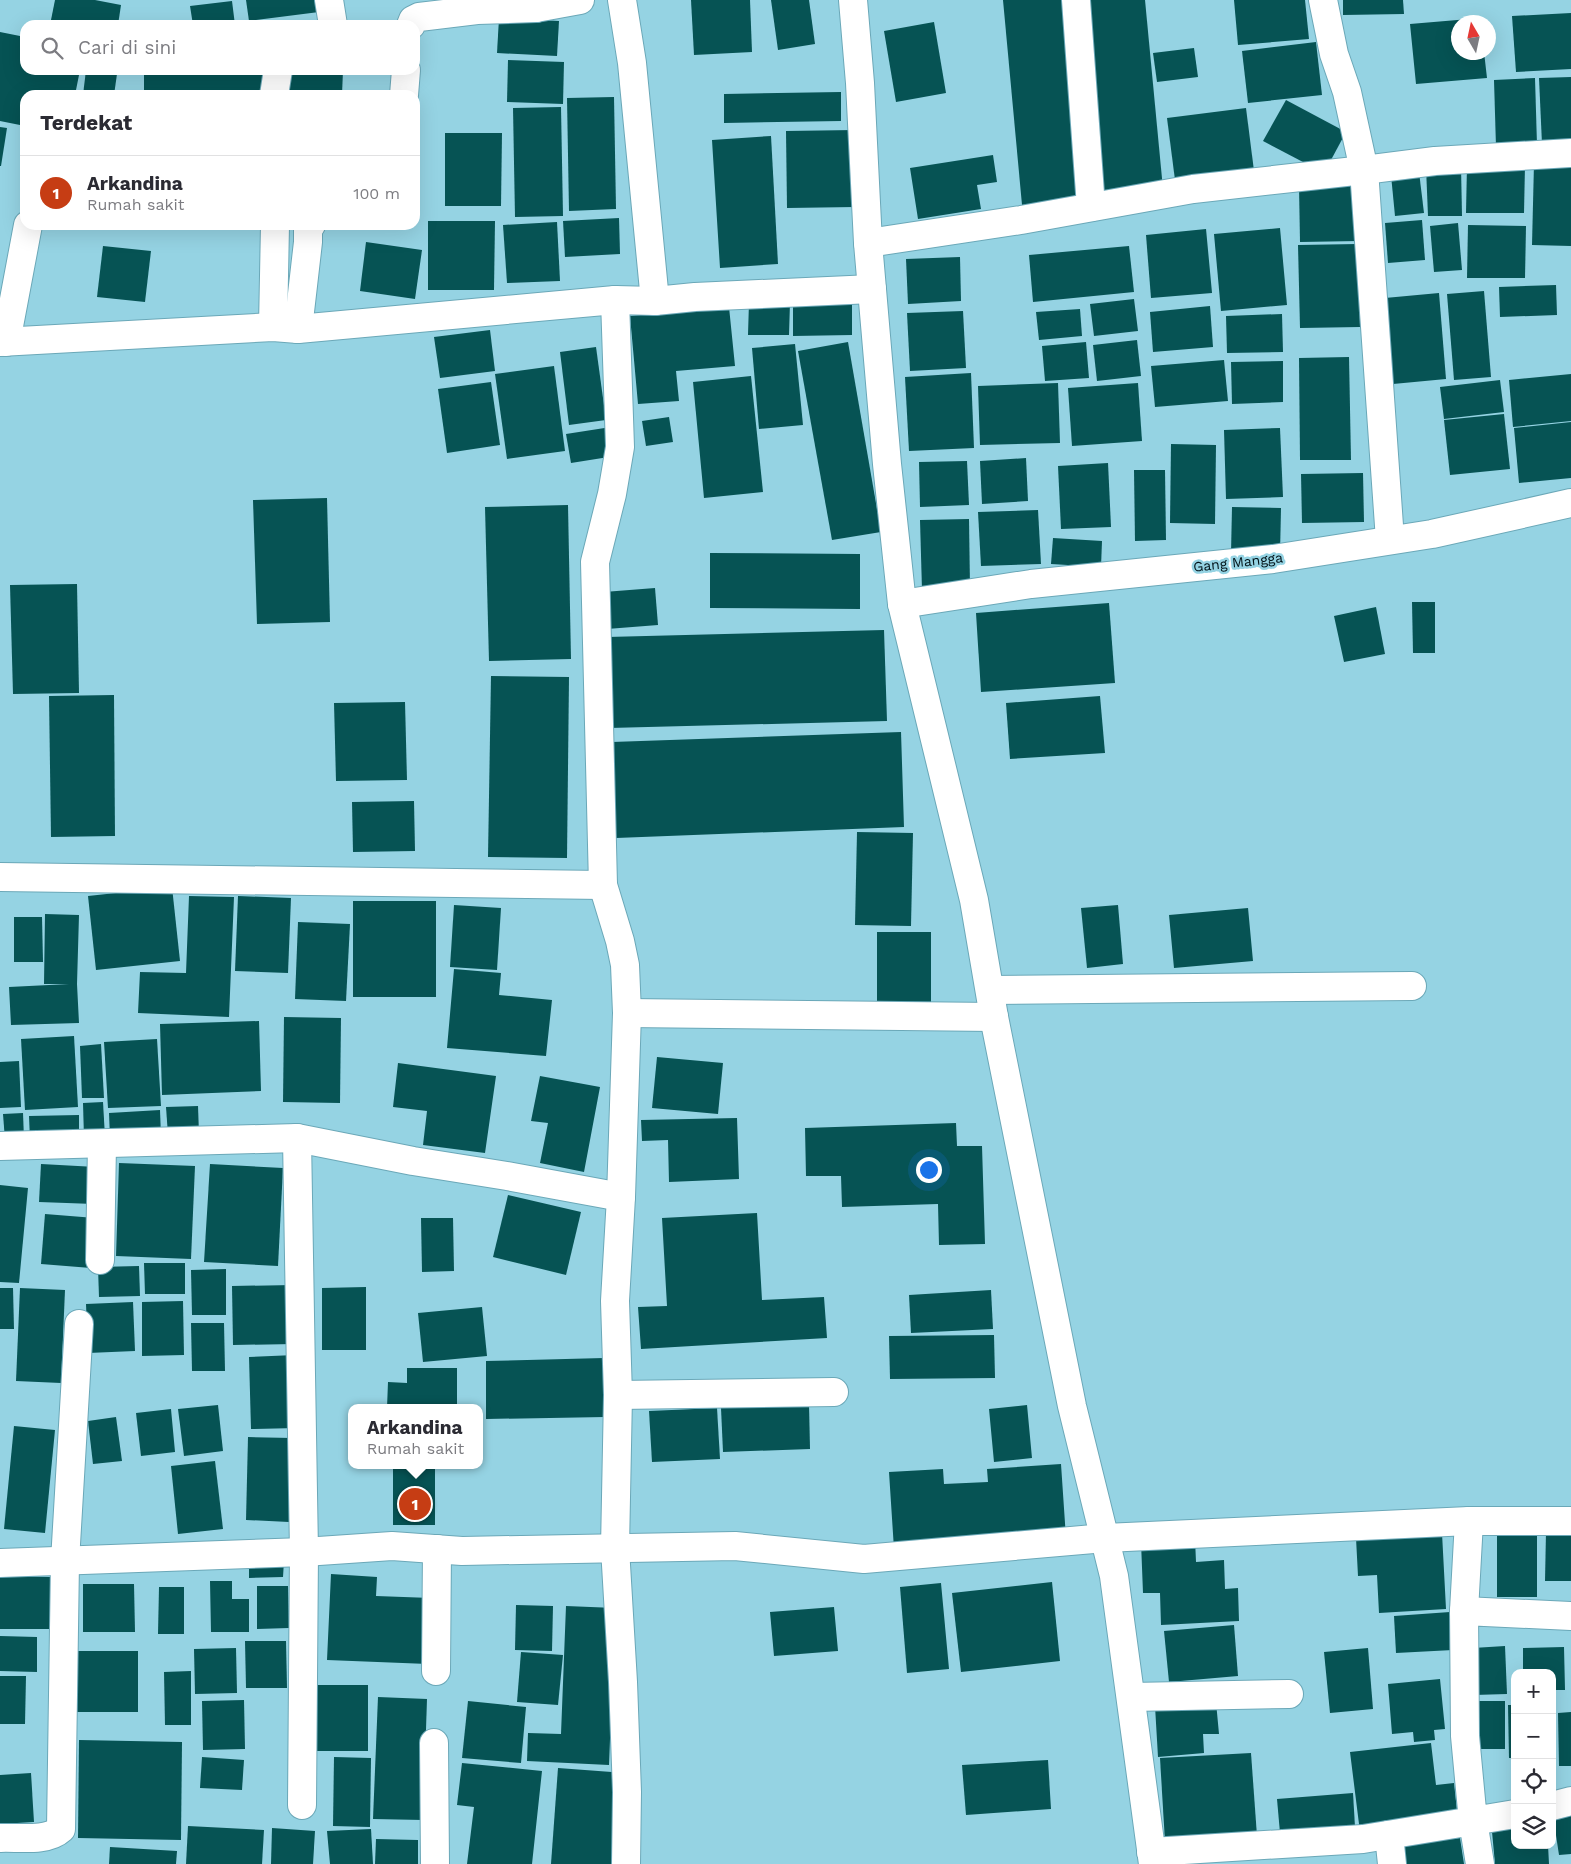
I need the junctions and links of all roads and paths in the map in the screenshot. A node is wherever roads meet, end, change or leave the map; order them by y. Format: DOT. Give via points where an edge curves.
graph roads {
  1 [pos="330,0"];
  2 [pos="580,0"];
  3 [pos="622,0"];
  4 [pos="853,0"];
  5 [pos="1076,0"];
  6 [pos="1323,0"];
  7 [pos="536,4"];
  8 [pos="332,20"];
  9 [pos="413,20"];
  10 [pos="277,75"];
  11 [pos="406,75"];
  12 [pos="275,90"];
  13 [pos="404,90"];
  14 [pos="1571,153"];
  15 [pos="1364,170"];
  16 [pos="1091,207"];
  17 [pos="27,230"];
  18 [pos="276,230"];
  19 [pos="308,230"];
  20 [pos="868,243"];
  21 [pos="872,289"];
  22 [pos="614,300"];
  23 [pos="655,301"];
  24 [pos="286,328"];
  25 [pos="3,342"];
  26 [pos="1571,503"];
  27 [pos="1390,540"];
  28 [pos="902,604"];
  29 [pos="0,877"];
  30 [pos="602,885"];
  31 [pos="1412,986"];
  32 [pos="990,990"];
  33 [pos="627,1014"];
  34 [pos="994,1017"];
  35 [pos="297,1138"];
  36 [pos="102,1144"];
  37 [pos="0,1146"];
  38 [pos="621,1197"];
  39 [pos="100,1260"];
  40 [pos="79,1324"];
  41 [pos="834,1392"];
  42 [pos="618,1395"];
  43 [pos="1469,1521"];
  44 [pos="1571,1521"];
  45 [pos="1105,1538"];
  46 [pos="615,1548"];
  47 [pos="438,1549"];
  48 [pos="304,1552"];
  49 [pos="64,1561"];
  50 [pos="0,1563"];
  51 [pos="1464,1611"];
  52 [pos="1571,1616"];
  53 [pos="436,1670"];
  54 [pos="1289,1694"];
  55 [pos="1131,1696"];
  56 [pos="434,1743"];
  57 [pos="1571,1801"];
  58 [pos="302,1805"];
  59 [pos="1556,1805"];
  60 [pos="1511,1815"];
  61 [pos="1473,1821"];
  62 [pos="1389,1835"];
  63 [pos="0,1838"];
  64 [pos="1286,1854"];
  65 [pos="1152,1858"];
  66 [pos="435,1864"];
  67 [pos="626,1864"];
  68 [pos="1392,1864"];
  69 [pos="1480,1864"];
  1 -- 8 [label="street"];
  2 -- 7 [label="street"];
  3 -- 23 [label="street" via="632,63"];
  4 -- 20 [label="street"];
  5 -- 16 [label="street"];
  6 -- 15 [label="street"];
  7 -- 9 [label="street"];
  10 -- 12 [label="street"];
  11 -- 13 [label="street"];
  14 -- 15 [label="street" via="1435,161"];
  15 -- 16 [label="street" via="1193,189"];
  15 -- 27 [label="street"];
  16 -- 20 [label="street"];
  17 -- 25 [label="street"];
  18 -- 24 [label="street"];
  19 -- 24 [label="street" via="308,242"];
  20 -- 21 [label="street"];
  21 -- 23 [label="street" via="695,296"];
  21 -- 28 [label="street" via="886,464"];
  22 -- 23 [label="street"];
  22 -- 24 [label="street"];
  22 -- 30 [label="street" via="620,447 595,562"];
  24 -- 25 [label="street"];
  26 -- 27 [label="street, Gang Mangga" via="1432,534"];
  27 -- 28 [label="street, Gang Mangga" via="1273,559 1031,584"];
  28 -- 32 [label="street" via="974,900"];
  29 -- 30 [label="street"];
  30 -- 33 [label="street" via="625,966"];
  31 -- 32 [label="street"];
  32 -- 34 [label="street"];
  33 -- 34 [label="street"];
  33 -- 38 [label="street"];
  34 -- 45 [label="street" via="1072,1406"];
  35 -- 36 [label="street"];
  35 -- 38 [label="street" via="413,1162"];
  35 -- 48 [label="street"];
  36 -- 37 [label="street"];
  36 -- 39 [label="street"];
  38 -- 42 [label="street" via="615,1301"];
  40 -- 49 [label="street"];
  41 -- 42 [label="street"];
  42 -- 46 [label="street"];
  43 -- 44 [label="street"];
  43 -- 45 [label="street"];
  43 -- 51 [label="street"];
  45 -- 46 [label="street" via="864,1559 736,1546"];
  45 -- 55 [label="street" via="1114,1576"];
  46 -- 47 [label="street"];
  46 -- 67 [label="street" via="627,1792"];
  47 -- 48 [label="street" via="392,1546"];
  47 -- 53 [label="street"];
  48 -- 49 [label="street"];
  48 -- 58 [label="street"];
  49 -- 50 [label="street"];
  49 -- 63 [label="street" via="62,1829 41,1837"];
  51 -- 52 [label="street"];
  51 -- 61 [label="street" via="1465,1736"];
  54 -- 55 [label="street"];
  55 -- 65 [label="street"];
  56 -- 66 [label="street"];
  57 -- 59 [label="street"];
  60 -- 61 [label="street"];
  61 -- 62 [label="street"];
  61 -- 69 [label="street"];
  62 -- 64 [label="street"];
  62 -- 68 [label="street"];
  64 -- 65 [label="street"];
}
